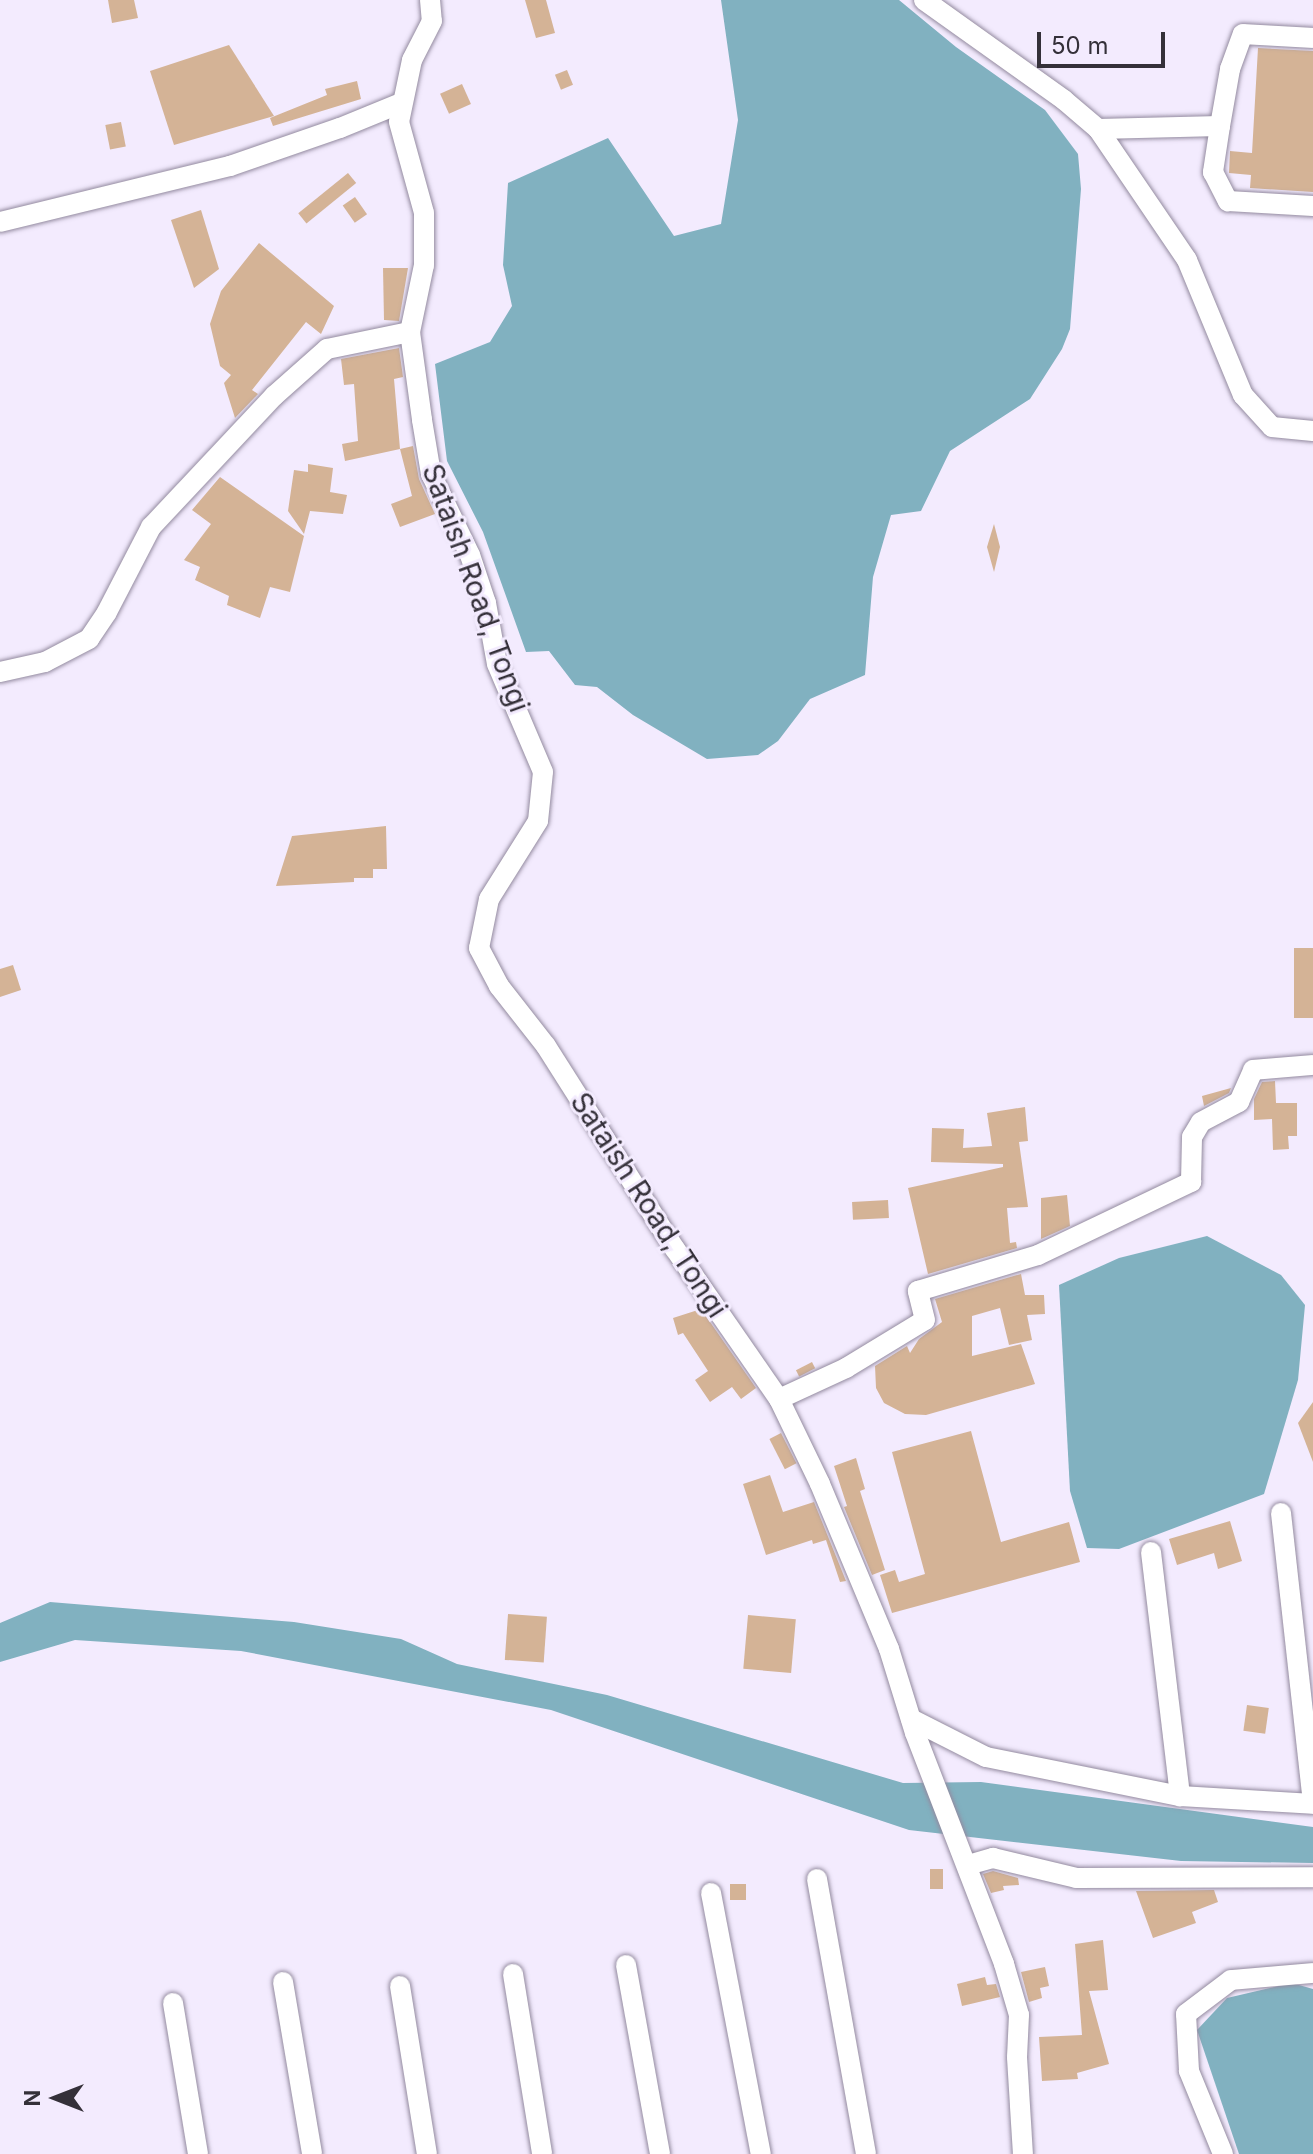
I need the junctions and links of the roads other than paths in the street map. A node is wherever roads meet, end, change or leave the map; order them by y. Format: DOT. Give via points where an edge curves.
graph roads {
  1 [pos="430,0"];
  2 [pos="924,0"];
  3 [pos="1313,38"];
  4 [pos="401,103"];
  5 [pos="1220,126"];
  6 [pos="1098,129"];
  7 [pos="1313,206"];
  8 [pos="0,222"];
  9 [pos="410,332"];
  10 [pos="1313,431"];
  11 [pos="0,672"];
  12 [pos="1313,1065"];
  13 [pos="779,1399"];
  14 [pos="1281,1513"];
  15 [pos="1151,1552"];
  16 [pos="913,1726"];
  17 [pos="1180,1796"];
  18 [pos="1313,1803"];
  19 [pos="967,1861"];
  20 [pos="1313,1877"];
  21 [pos="817,1879"];
  22 [pos="711,1893"];
  23 [pos="626,1965"];
  24 [pos="1313,1973"];
  25 [pos="513,1974"];
  26 [pos="283,1982"];
  27 [pos="400,1986"];
  28 [pos="173,2003"];
  29 [pos="198,2154"];
  30 [pos="312,2154"];
  31 [pos="427,2154"];
  32 [pos="542,2154"];
  33 [pos="660,2154"];
  34 [pos="761,2154"];
  35 [pos="866,2154"];
  36 [pos="1023,2154"];
  37 [pos="1223,2154"];
  1 -- 4 [label="street, Sataish Road, Tongi" via="432,21 412,60"];
  2 -- 6 [label="street"];
  3 -- 5 [label="street" via="1243,34 1230,69"];
  4 -- 8 [label="street" via="230,166"];
  4 -- 9 [label="street, Sataish Road, Tongi" via="399,122 424,213 424,265"];
  5 -- 6 [label="street"];
  5 -- 7 [label="street" via="1213,172 1228,201"];
  6 -- 10 [label="street" via="1187,260 1243,395 1272,427"];
  9 -- 11 [label="street" via="327,349 274,396 151,527 89,639 45,662"];
  9 -- 13 [label="street, Sataish Road, Tongi" via="431,474 470,555 497,664 543,772 538,821 489,899 479,948 499,986 546,1046 675,1249"];
  12 -- 13 [label="street" via="1253,1070 1239,1102 1201,1122 1192,1137 1191,1182 1038,1255 918,1291 925,1320 846,1368"];
  13 -- 16 [label="street, Sataish Road, Tongi" via="836,1519 889,1649"];
  14 -- 18 [label="street"];
  15 -- 17 [label="street"];
  16 -- 17 [label="street" via="986,1757"];
  16 -- 19 [label="street, Sataish Road, Tongi"];
  17 -- 18 [label="street"];
  19 -- 20 [label="street" via="993,1858 1076,1878"];
  19 -- 36 [label="street, Sataish Road, Tongi" via="1019,2015"];
  21 -- 35 [label="street"];
  22 -- 34 [label="street"];
  23 -- 33 [label="street"];
  24 -- 37 [label="street" via="1231,1980 1186,2014 1189,2071"];
  25 -- 32 [label="street"];
  26 -- 30 [label="street"];
  27 -- 31 [label="street"];
  28 -- 29 [label="street"];
}
